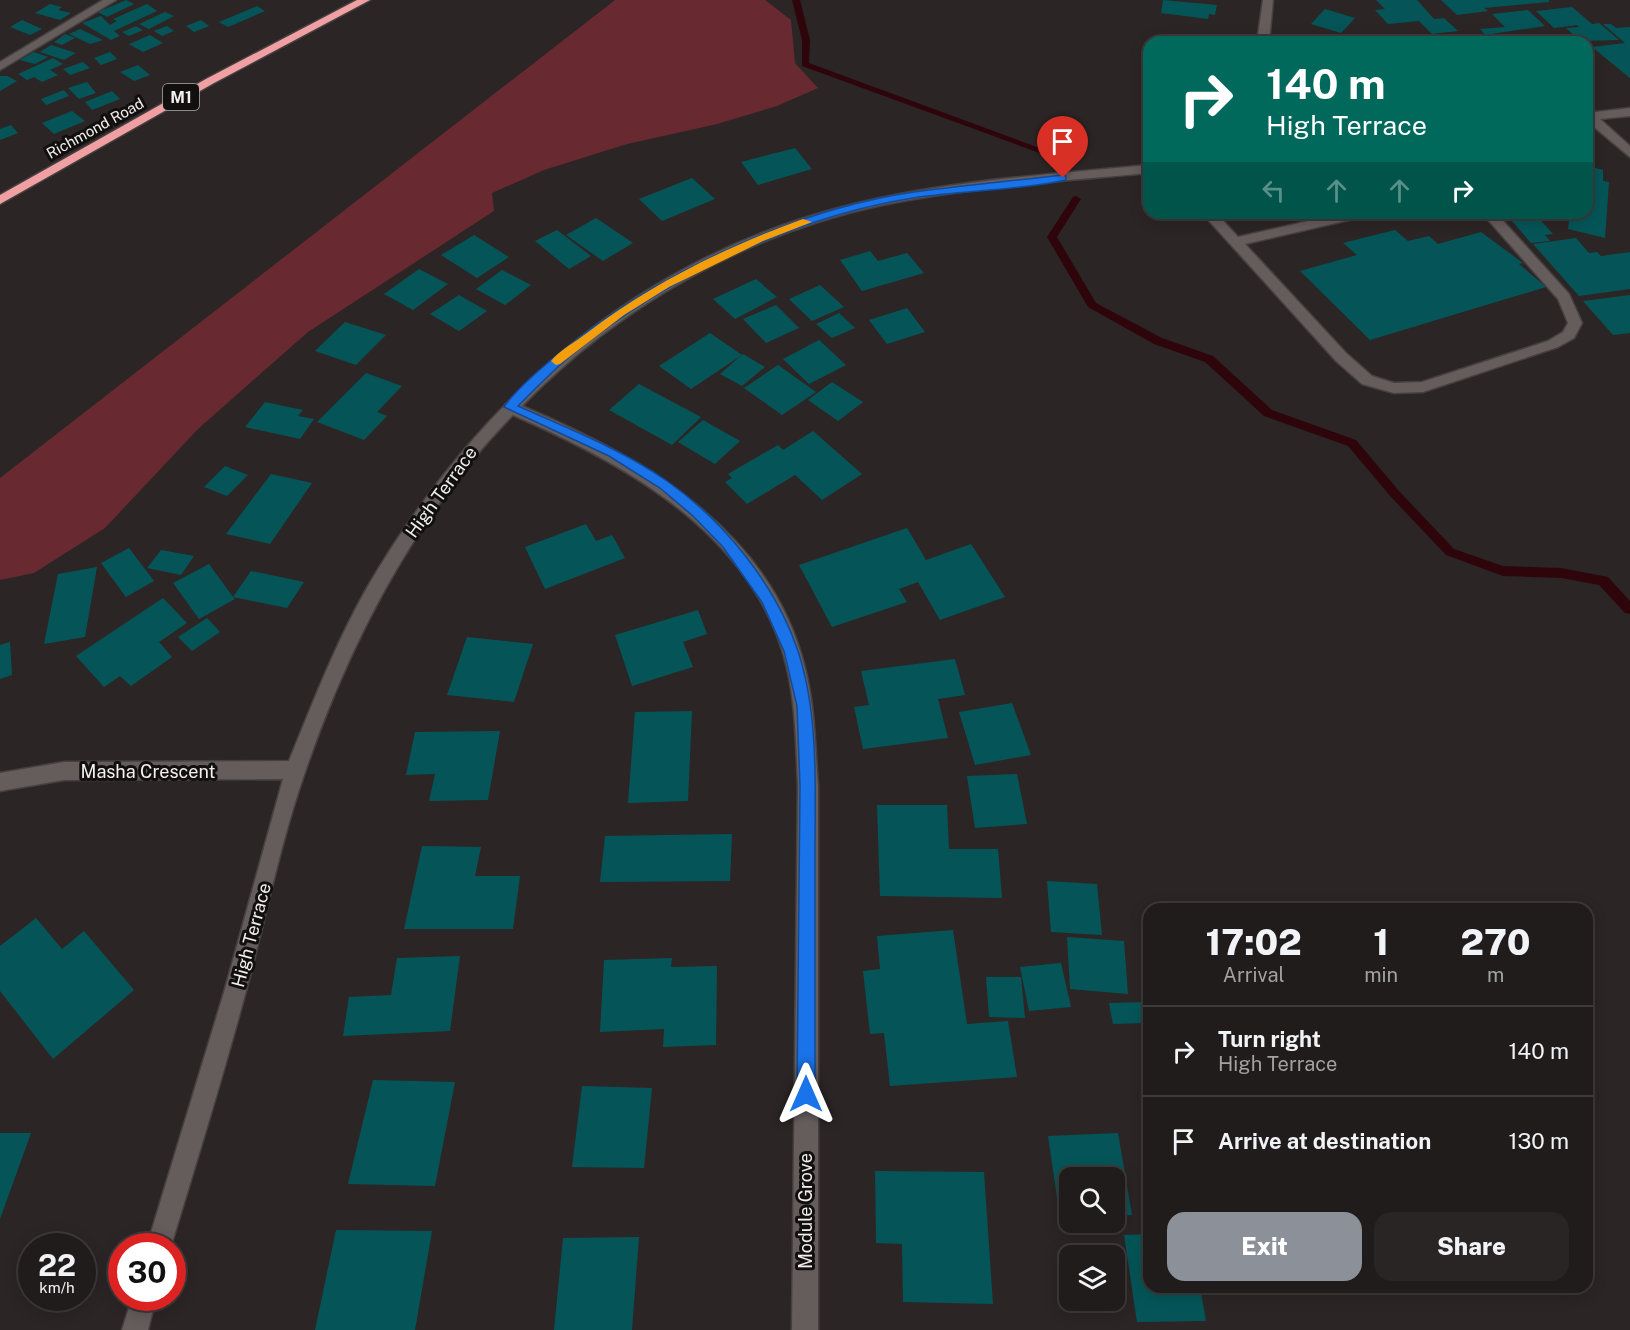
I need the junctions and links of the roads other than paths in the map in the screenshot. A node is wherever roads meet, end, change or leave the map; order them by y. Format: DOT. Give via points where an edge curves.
graph roads {
  1 [pos="111,0"];
  2 [pos="365,0"];
  3 [pos="1268,0"];
  4 [pos="1264,36"];
  5 [pos="0,67"];
  6 [pos="1630,112"];
  7 [pos="1593,117"];
  8 [pos="1593,121"];
  9 [pos="1630,153"];
  10 [pos="1143,170"];
  11 [pos="0,200"];
  12 [pos="1214,219"];
  13 [pos="1336,219"];
  14 [pos="1494,219"];
  15 [pos="1235,242"];
  16 [pos="510,407"];
  17 [pos="296,770"];
  18 [pos="0,782"];
  19 [pos="163,1233"];
  20 [pos="140,1311"];
  21 [pos="135,1330"];
  22 [pos="805,1330"];
  1 -- 5 [label="street"];
  2 -- 11 [label="highway, Richmond Road / M1" via="210,81"];
  3 -- 4 [label="street"];
  6 -- 7 [label="street"];
  8 -- 9 [label="street"];
  10 -- 16 [label="street, High Terrace" via="913,195 787,228 676,280 620,313 558,360"];
  12 -- 15 [label="street"];
  13 -- 15 [label="street"];
  14 -- 15 [label="street" via="1564,297 1575,323 1569,336 1553,344 1423,387 1394,388 1367,380"];
  16 -- 17 [label="street, High Terrace" via="461,459 424,509 371,595 329,685"];
  16 -- 22 [label="street, Module Grove" via="613,453 664,485 697,513 728,544 768,599 791,651 804,706 808,786"];
  17 -- 18 [label="street, Masha Crescent" via="64,771"];
  17 -- 19 [label="street, High Terrace"];
  20 -- 21 [label="street"];
}
